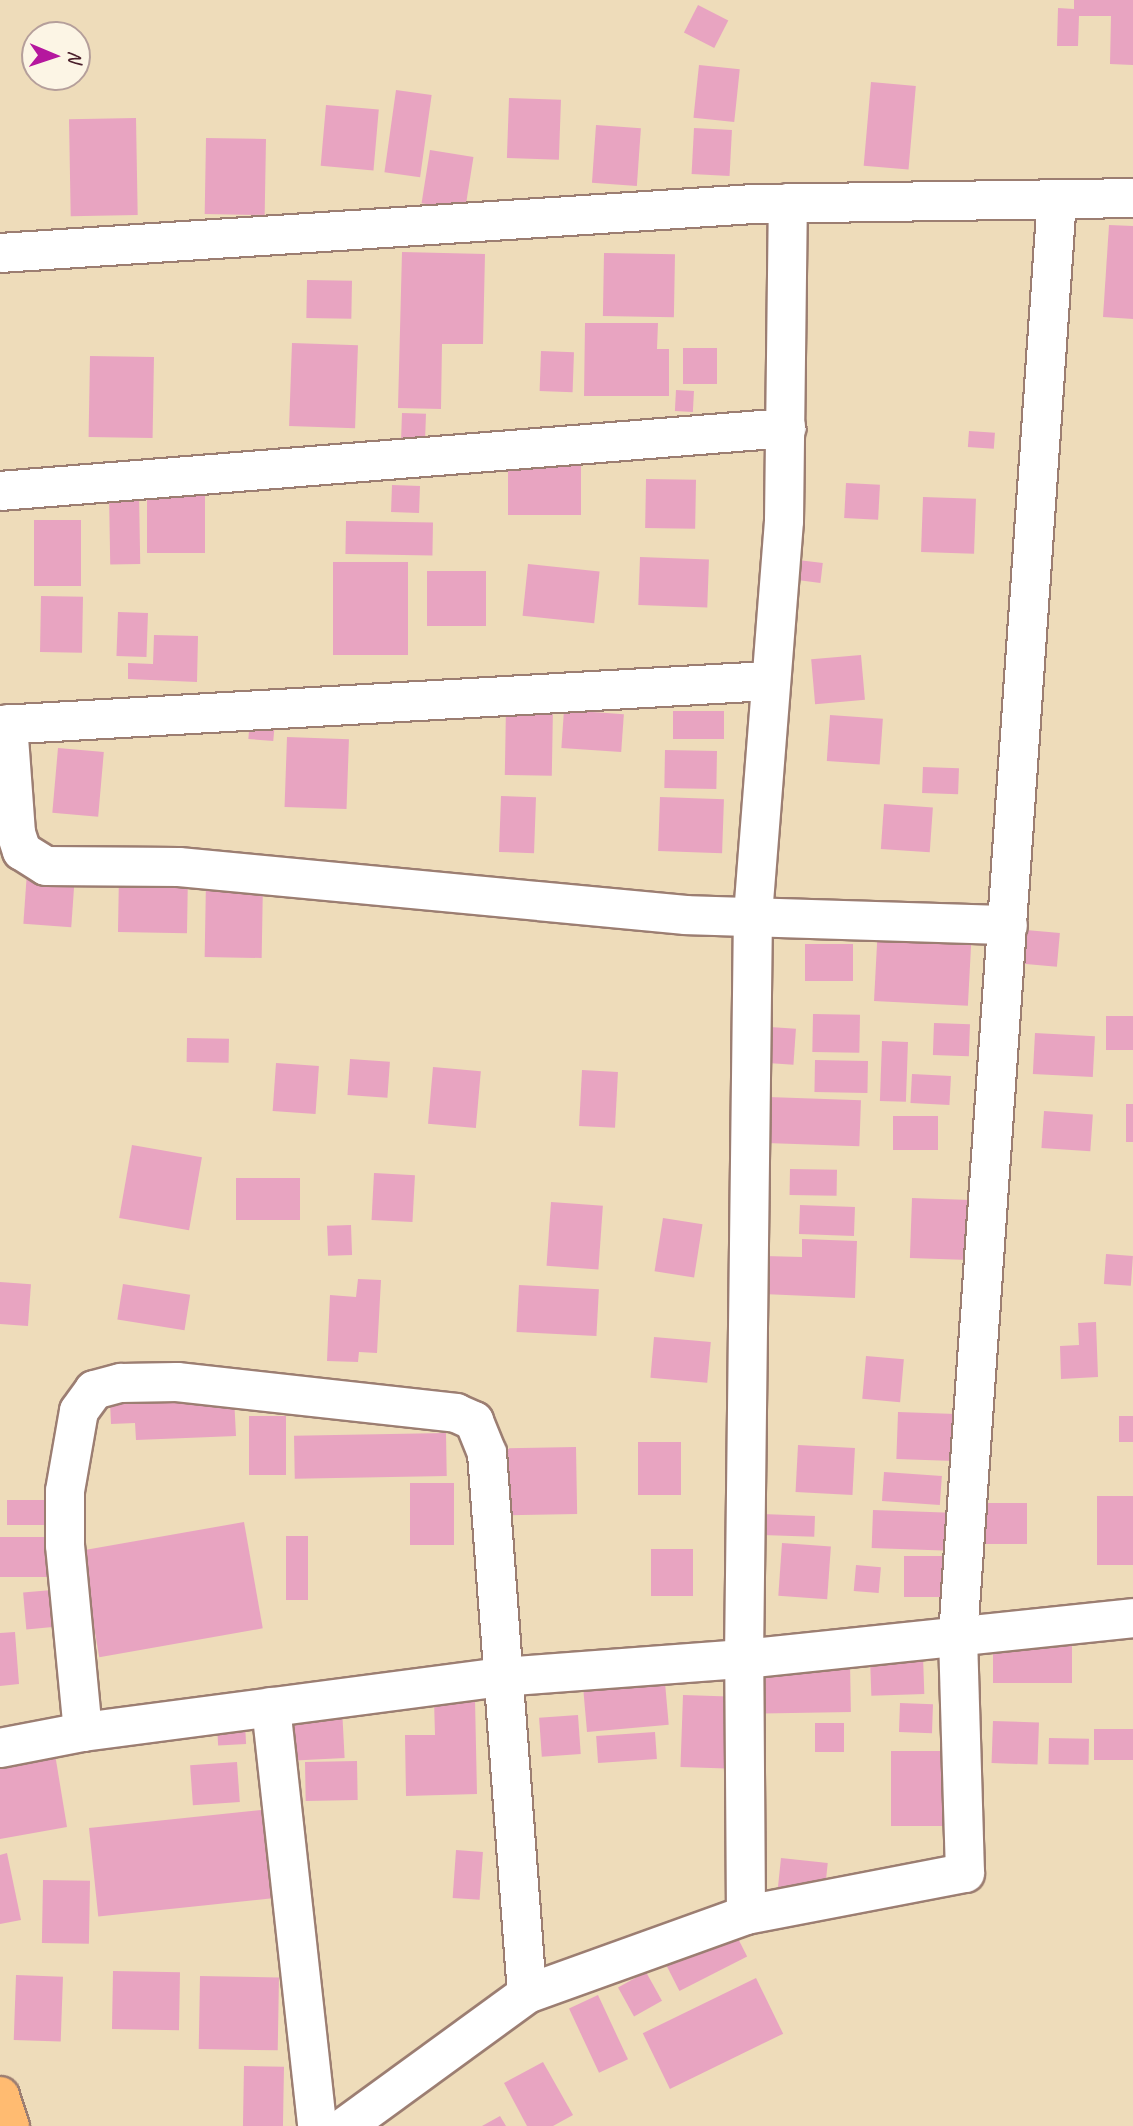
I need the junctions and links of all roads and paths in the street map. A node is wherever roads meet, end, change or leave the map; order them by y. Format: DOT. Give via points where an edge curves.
graph roads {
  1 [pos="1133,198"];
  2 [pos="1057,199"];
  3 [pos="789,203"];
  4 [pos="0,253"];
  5 [pos="786,428"];
  6 [pos="0,491"];
  7 [pos="768,681"];
  8 [pos="4,724"];
  9 [pos="753,915"];
  10 [pos="1007,925"];
  11 [pos="1133,1618"];
  12 [pos="958,1636"];
  13 [pos="744,1659"];
  14 [pos="502,1677"];
  15 [pos="271,1707"];
  16 [pos="83,1732"];
  17 [pos="0,1748"];
  18 [pos="746,1914"];
  19 [pos="527,1994"];
  20 [pos="0,2096"];
  21 [pos="10,2126"];
  22 [pos="317,2126"];
  23 [pos="345,2126"];
  1 -- 2 [label="street"];
  2 -- 3 [label="street"];
  2 -- 10 [label="street"];
  3 -- 4 [label="street"];
  3 -- 5 [label="street"];
  5 -- 6 [label="street"];
  5 -- 7 [label="street" via="784,521"];
  7 -- 8 [label="street"];
  7 -- 9 [label="street"];
  8 -- 9 [label="street" via="16,833 22,851 46,866 179,867 491,900 686,915"];
  9 -- 10 [label="street"];
  9 -- 13 [label="street"];
  10 -- 12 [label="street"];
  11 -- 12 [label="street"];
  12 -- 13 [label="street"];
  12 -- 18 [label="street" via="965,1873"];
  13 -- 14 [label="street"];
  13 -- 18 [label="street"];
  14 -- 15 [label="street"];
  14 -- 16 [label="street" via="488,1453 474,1421 456,1413 362,1401 177,1382 121,1383 94,1390 79,1411 68,1467 65,1545"];
  14 -- 19 [label="street"];
  15 -- 16 [label="street"];
  15 -- 22 [label="street"];
  16 -- 17 [label="street"];
  18 -- 19 [label="street"];
  19 -- 23 [label="street"];
  20 -- 21 [label="main road"];
}
